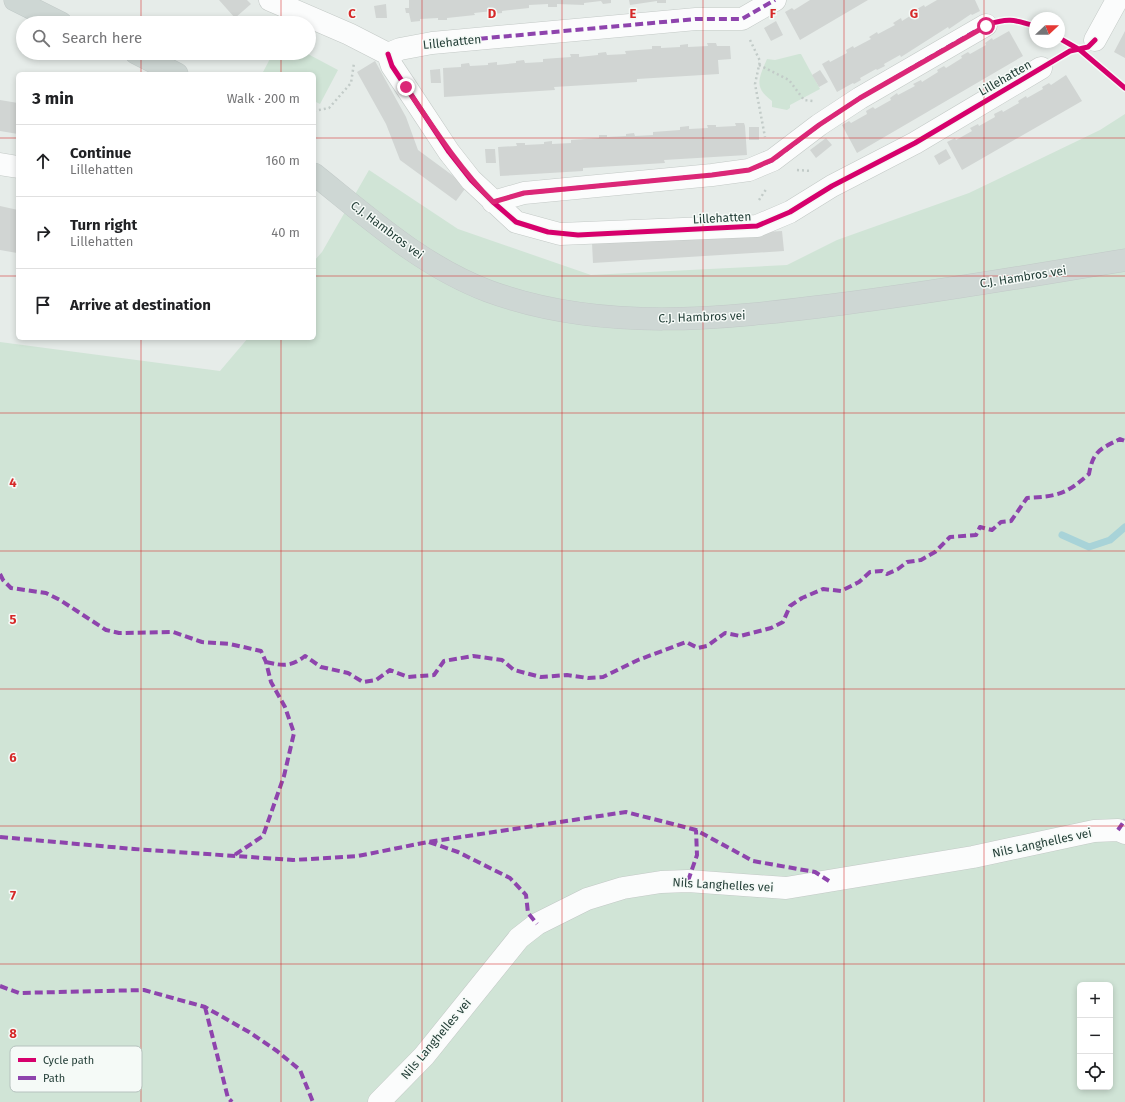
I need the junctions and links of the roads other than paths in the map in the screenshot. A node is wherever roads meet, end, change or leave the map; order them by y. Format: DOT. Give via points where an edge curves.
graph roads {
  1 [pos="15,0"];
  2 [pos="270,0"];
  3 [pos="775,0"];
  4 [pos="1117,0"];
  5 [pos="47,16"];
  6 [pos="307,16"];
  7 [pos="316,20"];
  8 [pos="986,26"];
  9 [pos="1095,40"];
  10 [pos="388,54"];
  11 [pos="150,60"];
  12 [pos="1041,68"];
  13 [pos="173,72"];
  14 [pos="0,164"];
  15 [pos="16,167"];
  16 [pos="316,176"];
  17 [pos="493,202"];
  18 [pos="1125,260"];
  19 [pos="1125,833"];
  20 [pos="379,1102"];
  1 -- 5 [label="main road"];
  2 -- 6 [label="street"];
  3 -- 10 [label="street, Lillehatten" via="742,19 696,19 432,43"];
  4 -- 9 [label="street"];
  7 -- 10 [label="street"];
  8 -- 17 [label="street" via="860,98 772,160 749,170 524,193"];
  10 -- 17 [label="street, Lillehatten" via="396,71 449,152"];
  11 -- 13 [label="main road"];
  12 -- 17 [label="street, Lillehatten" via="915,143 790,212 757,226 560,234 516,222"];
  14 -- 15 [label="street"];
  16 -- 18 [label="main road, C.J. Hambros vei" via="400,243 440,268 487,290 519,300 560,311 602,317 678,319 756,315 884,299"];
  19 -- 20 [label="street, Nils Langhelles vei" via="1118,830 1094,831 973,857 786,888 688,881 623,888 587,899 537,924 519,938 424,1056"];
}
